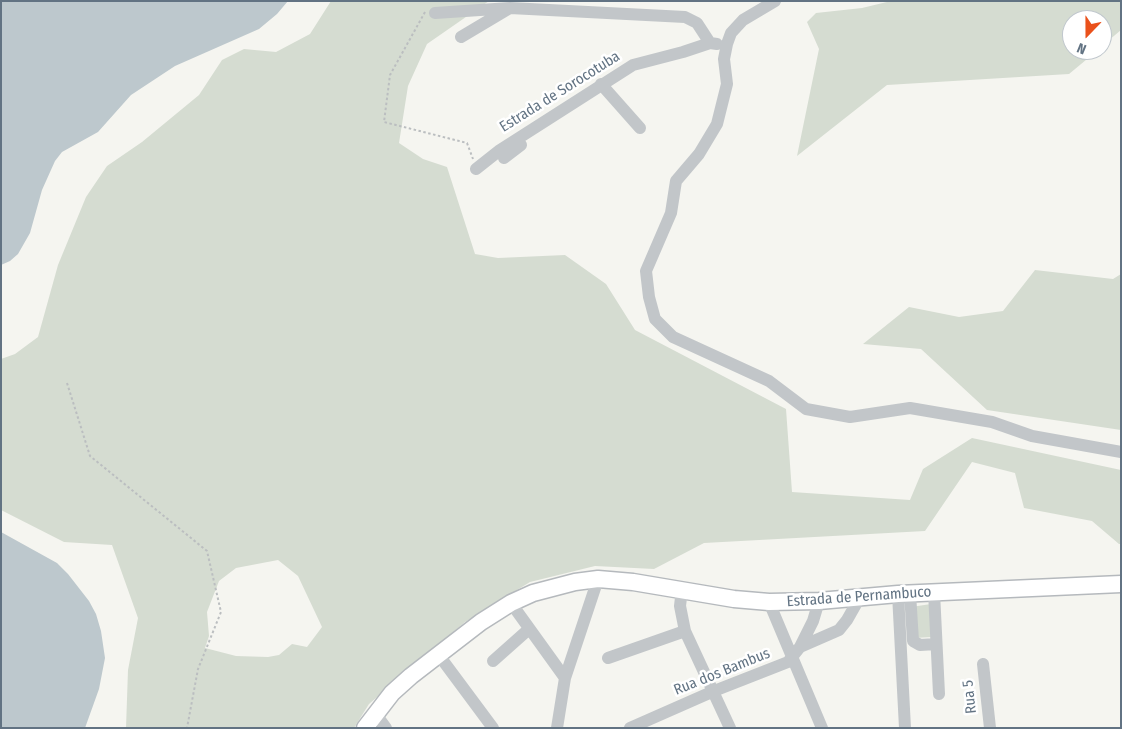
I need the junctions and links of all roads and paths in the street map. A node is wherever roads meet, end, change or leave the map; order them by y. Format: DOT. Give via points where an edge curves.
graph roads {
  1 [pos="775,1"];
  2 [pos="510,8"];
  3 [pos="430,11"];
  4 [pos="461,37"];
  5 [pos="710,43"];
  6 [pos="727,44"];
  7 [pos="602,84"];
  8 [pos="545,127"];
  9 [pos="640,128"];
  10 [pos="507,152"];
  11 [pos="476,168"];
  12 [pos="67,383"];
  13 [pos="1121,452"];
  14 [pos="598,580"];
  15 [pos="1121,584"];
  16 [pos="682,589"];
  17 [pos="934,592"];
  18 [pos="904,593"];
  19 [pos="860,597"];
  20 [pos="819,601"];
  21 [pos="769,602"];
  22 [pos="511,603"];
  23 [pos="529,630"];
  24 [pos="685,631"];
  25 [pos="936,644"];
  26 [pos="800,647"];
  27 [pos="438,654"];
  28 [pos="608,658"];
  29 [pos="792,659"];
  30 [pos="493,661"];
  31 [pos="983,664"];
  32 [pos="565,678"];
  33 [pos="714,691"];
  34 [pos="939,694"];
  35 [pos="375,713"];
  36 [pos="187,728"];
  37 [pos="365,728"];
  38 [pos="386,728"];
  39 [pos="493,728"];
  40 [pos="557,728"];
  41 [pos="630,728"];
  42 [pos="730,728"];
  43 [pos="822,728"];
  44 [pos="905,728"];
  45 [pos="990,728"];
  1 -- 6 [label="street" via="743,20 731,33"];
  2 -- 3 [label="street"];
  2 -- 4 [label="street"];
  2 -- 5 [label="street" via="685,17 697,23"];
  3 -- 11 [label="path" via="390,75 384,122 467,143"];
  5 -- 6 [label="street, Estrada de Sorocotuba"];
  5 -- 7 [label="street, Estrada de Sorocotuba" via="633,65"];
  6 -- 13 [label="street" via="724,59 727,84 716,124 699,154 676,181 670,213 646,271 656,319 673,337 769,381 806,409 850,416 910,408 992,422 1032,436"];
  7 -- 9 [label="street"];
  7 -- 10 [label="street, Estrada de Sorocotuba"];
  8 -- 10 [label="street"];
  10 -- 11 [label="street, Estrada de Sorocotuba"];
  12 -- 36 [label="path" via="90,456 207,551 221,612 198,669"];
  14 -- 16 [label="main road, Estrada de Pernambuco"];
  14 -- 22 [label="main road, Estrada de Pernambuco" via="554,586"];
  14 -- 32 [label="street"];
  15 -- 17 [label="main road, Estrada de Pernambuco"];
  16 -- 21 [label="main road, Estrada de Pernambuco"];
  16 -- 24 [label="street" via="680,606"];
  17 -- 18 [label="main road, Estrada de Pernambuco"];
  17 -- 25 [label="street"];
  18 -- 19 [label="main road, Estrada de Pernambuco"];
  18 -- 25 [label="street" via="913,641 920,645"];
  18 -- 44 [label="street"];
  19 -- 20 [label="main road, Estrada de Pernambuco"];
  19 -- 26 [label="street" via="838,630"];
  20 -- 21 [label="main road, Estrada de Pernambuco"];
  20 -- 26 [label="street, Rua dos Bambus"];
  21 -- 29 [label="street"];
  22 -- 23 [label="street"];
  22 -- 27 [label="main road, Estrada de Pernambuco"];
  23 -- 30 [label="street"];
  23 -- 32 [label="street"];
  24 -- 28 [label="street"];
  24 -- 33 [label="street"];
  25 -- 34 [label="street"];
  26 -- 29 [label="street, Rua dos Bambus"];
  27 -- 35 [label="main road, Estrada de Pernambuco" via="392,693"];
  27 -- 39 [label="street"];
  29 -- 33 [label="street, Rua dos Bambus" via="784,665"];
  29 -- 43 [label="street"];
  31 -- 45 [label="street, Rua 5"];
  32 -- 40 [label="street"];
  33 -- 41 [label="street, Rua dos Bambus"];
  33 -- 42 [label="street"];
  35 -- 37 [label="main road, Estrada de Pernambuco"];
  35 -- 38 [label="street"];
}
